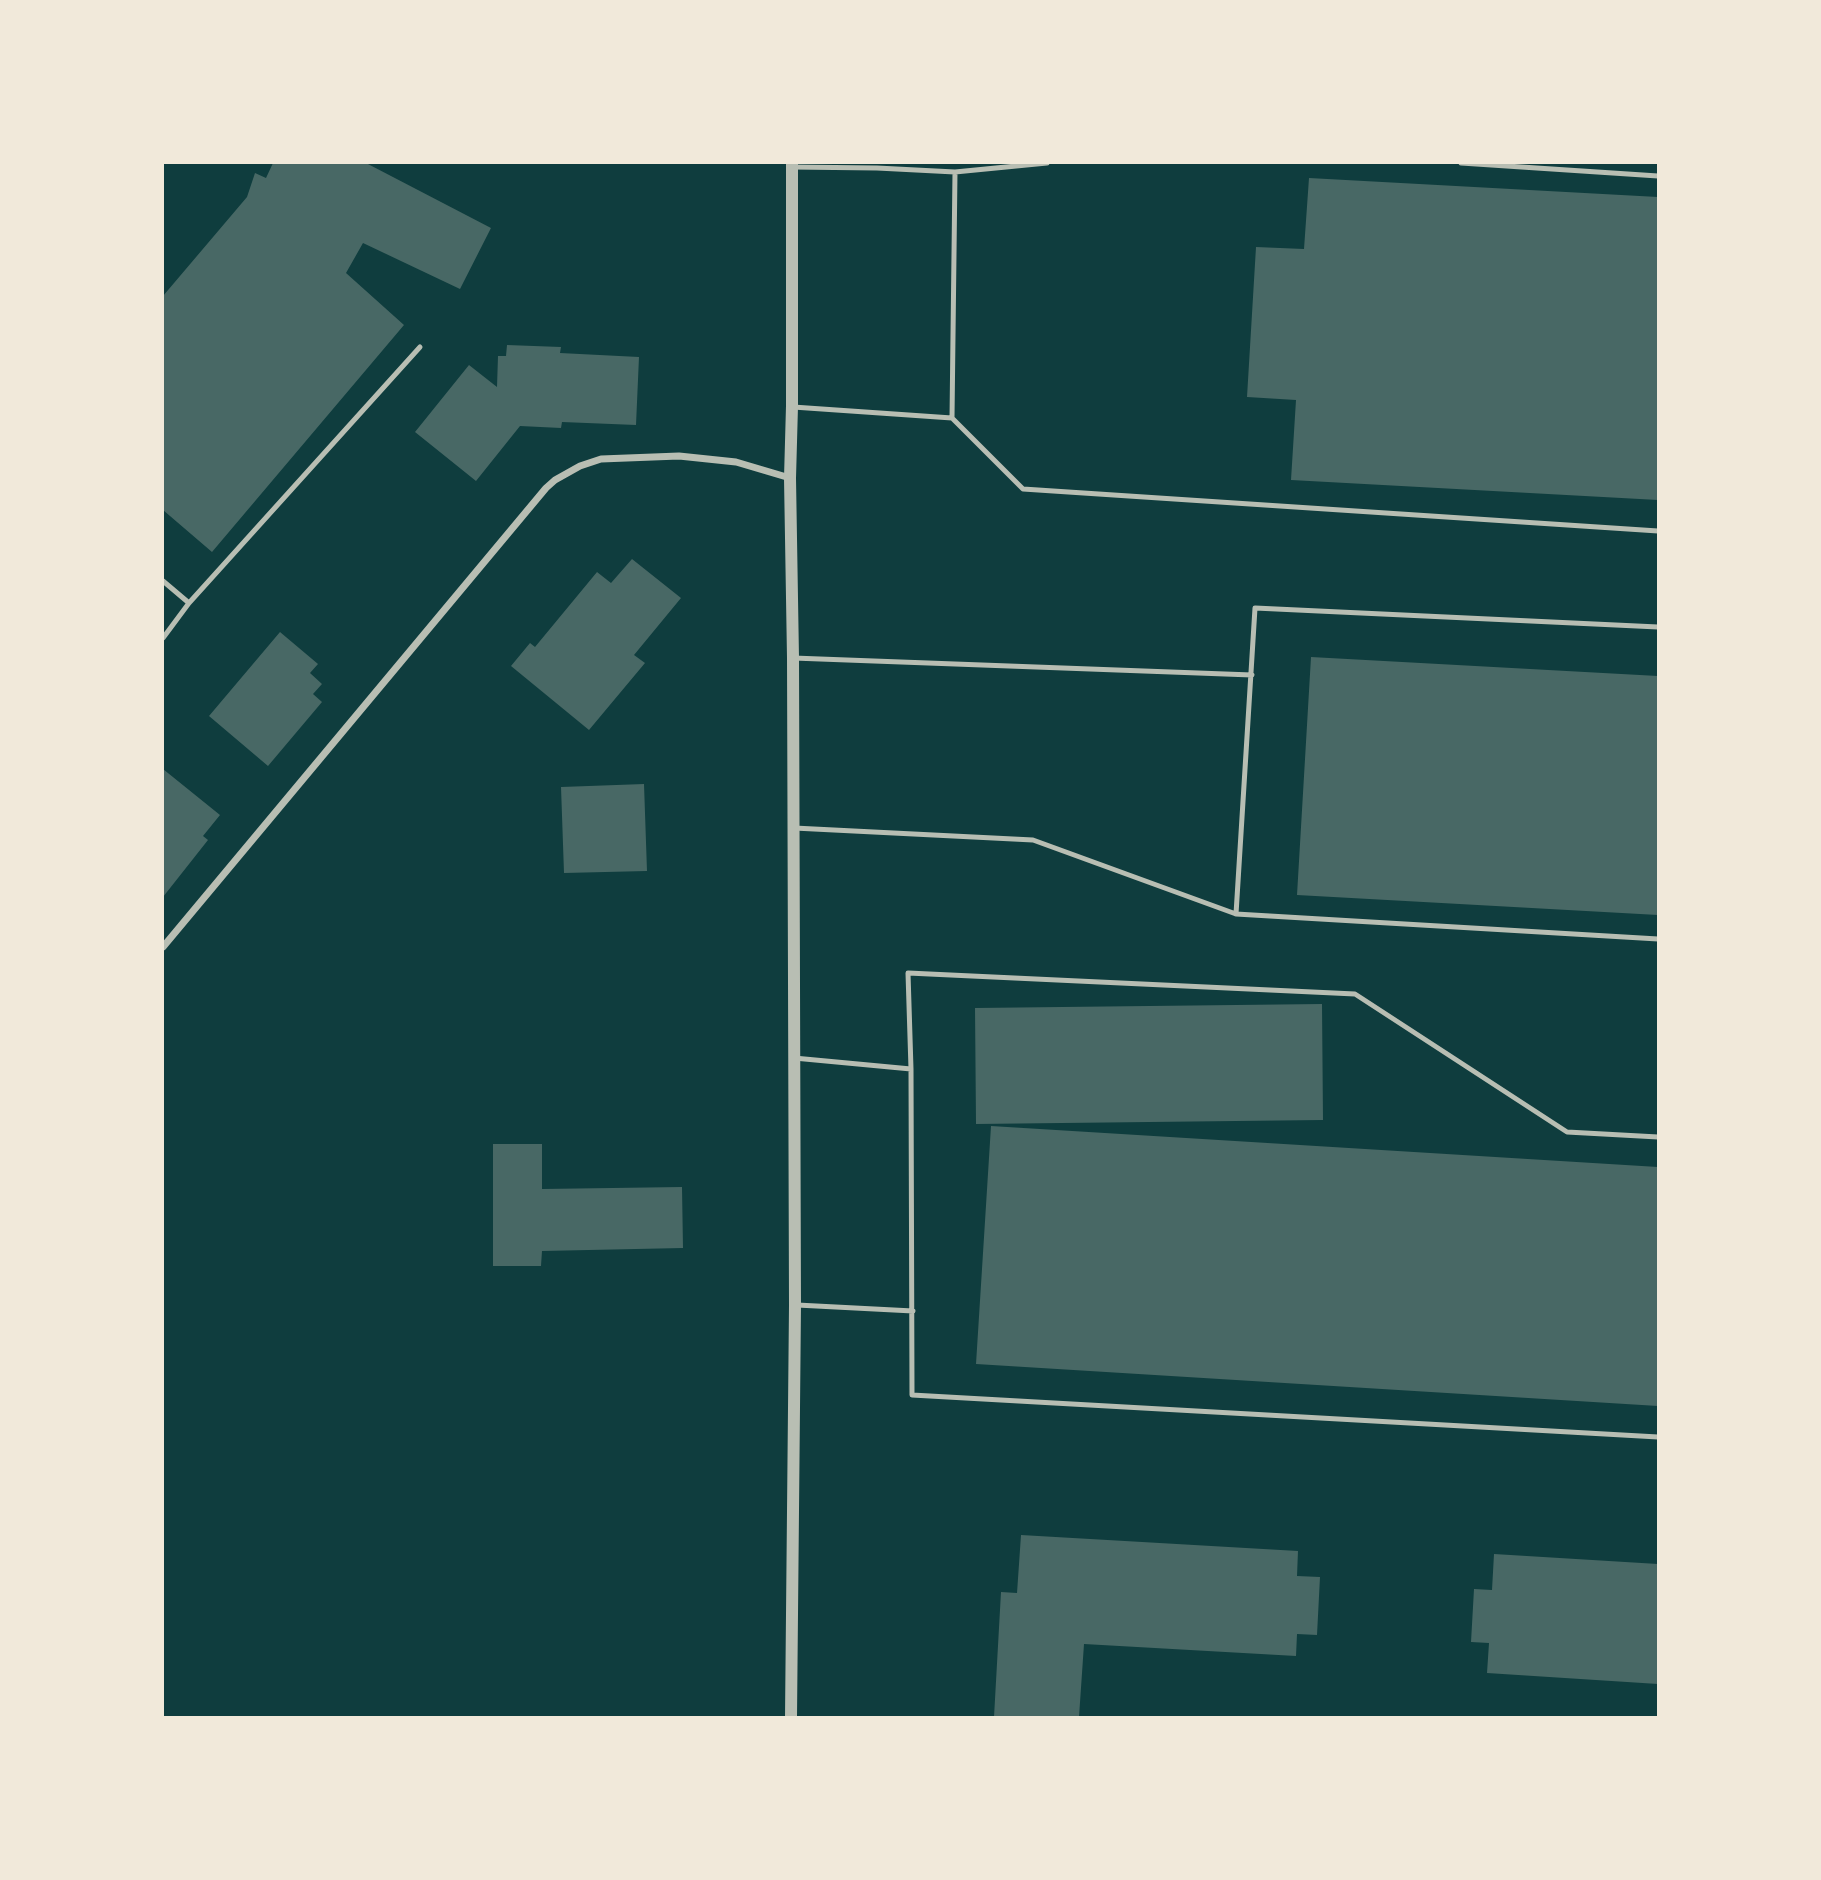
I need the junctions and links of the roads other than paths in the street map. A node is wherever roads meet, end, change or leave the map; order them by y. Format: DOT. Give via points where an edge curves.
graph roads {
  1 [pos="1047,163"];
  2 [pos="1461,163"];
  3 [pos="792,165"];
  4 [pos="955,172"];
  5 [pos="1658,176"];
  6 [pos="420,347"];
  7 [pos="792,407"];
  8 [pos="952,418"];
  9 [pos="790,478"];
  10 [pos="1658,531"];
  11 [pos="163,581"];
  12 [pos="189,603"];
  13 [pos="1658,627"];
  14 [pos="163,638"];
  15 [pos="793,658"];
  16 [pos="1252,675"];
  17 [pos="793,828"];
  18 [pos="1236,914"];
  19 [pos="1658,939"];
  20 [pos="163,947"];
  21 [pos="794,1058"];
  22 [pos="911,1069"];
  23 [pos="1658,1137"];
  24 [pos="795,1305"];
  25 [pos="913,1311"];
  26 [pos="1658,1437"];
  27 [pos="791,1717"];
  1 -- 4 [label="lane"];
  2 -- 5 [label="lane"];
  3 -- 4 [label="lane"];
  3 -- 7 [label="street"];
  4 -- 8 [label="lane"];
  6 -- 12 [label="lane"];
  7 -- 8 [label="lane"];
  7 -- 9 [label="street"];
  8 -- 10 [label="lane" via="1023,489"];
  9 -- 15 [label="street"];
  9 -- 20 [label="street" via="736,462 679,456 601,459 555,480"];
  11 -- 12 [label="lane"];
  12 -- 14 [label="lane"];
  13 -- 16 [label="lane" via="1255,608"];
  15 -- 16 [label="lane"];
  15 -- 17 [label="street"];
  16 -- 18 [label="lane"];
  17 -- 18 [label="lane" via="1033,840"];
  17 -- 21 [label="street"];
  18 -- 19 [label="lane"];
  21 -- 22 [label="lane"];
  21 -- 24 [label="street"];
  22 -- 23 [label="lane" via="908,973 1356,994 1567,1132"];
  22 -- 25 [label="lane"];
  24 -- 25 [label="lane"];
  24 -- 27 [label="street"];
  25 -- 26 [label="lane" via="912,1395"];
}
